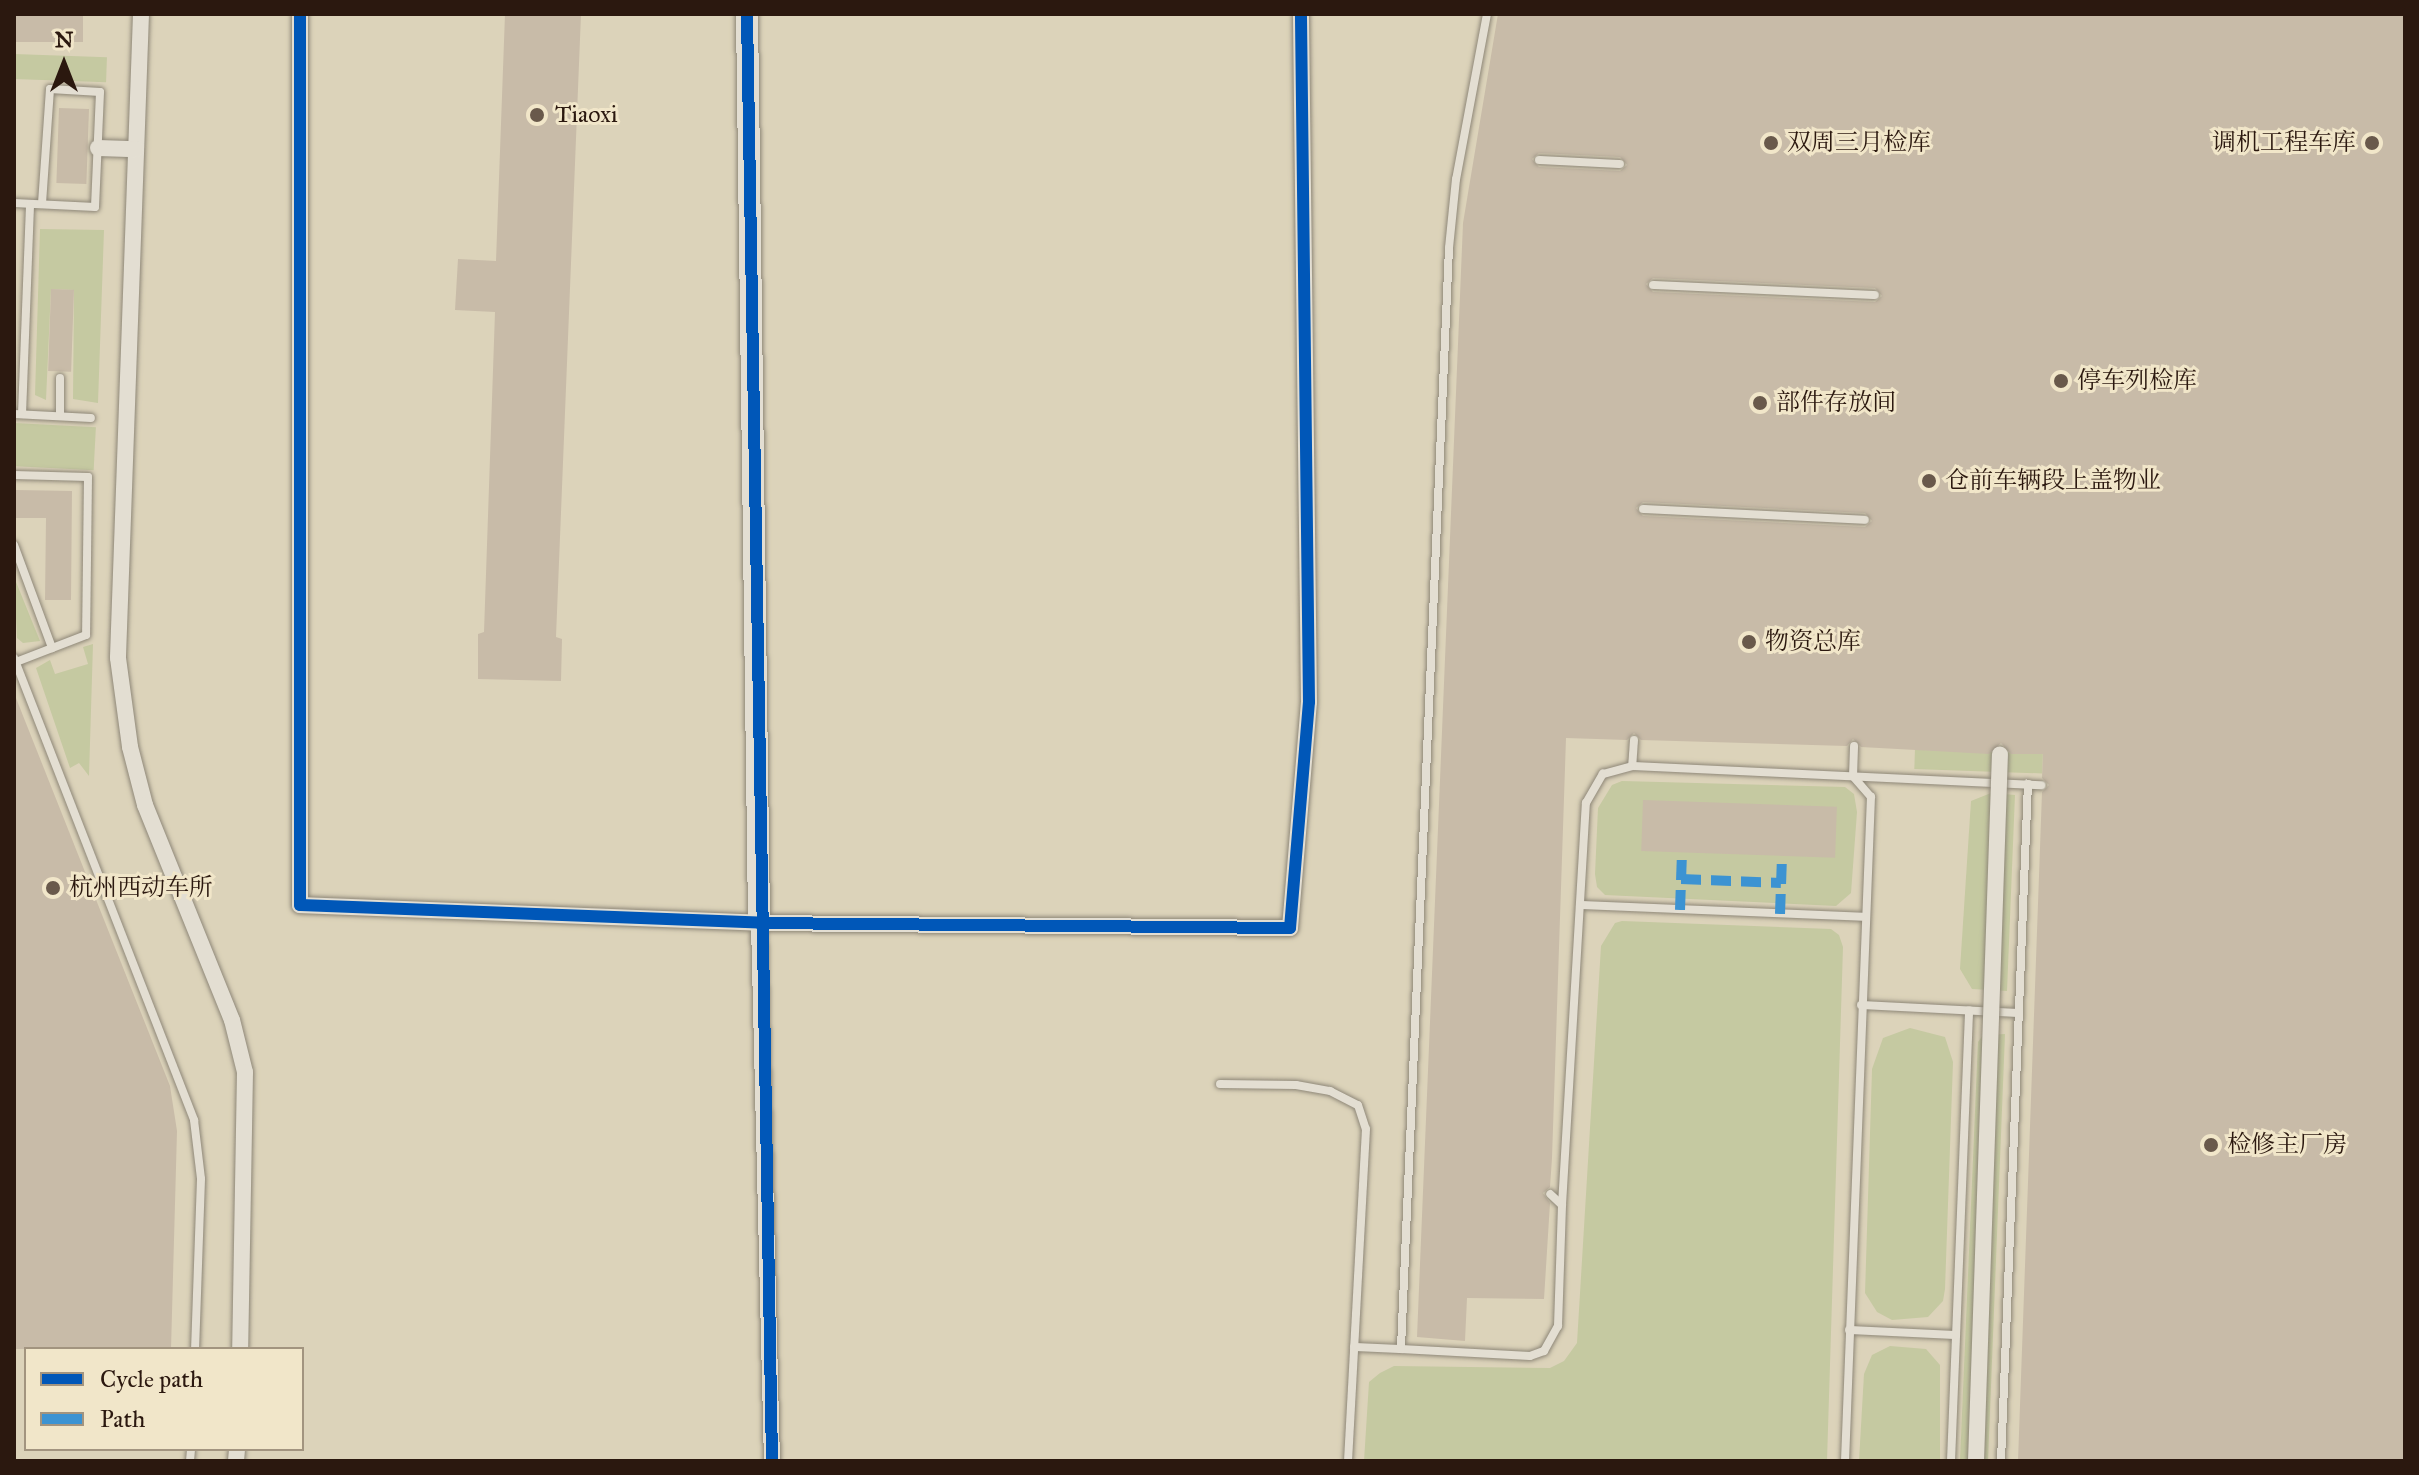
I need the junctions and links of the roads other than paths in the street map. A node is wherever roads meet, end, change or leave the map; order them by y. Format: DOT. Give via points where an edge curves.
graph roads {
  1 [pos="141,14"];
  2 [pos="300,14"];
  3 [pos="747,14"];
  4 [pos="1301,14"];
  5 [pos="1487,14"];
  6 [pos="98,148"];
  7 [pos="136,149"];
  8 [pos="1539,160"];
  9 [pos="1620,164"];
  10 [pos="14,203"];
  11 [pos="30,204"];
  12 [pos="42,204"];
  13 [pos="1653,285"];
  14 [pos="1875,295"];
  15 [pos="60,378"];
  16 [pos="18,414"];
  17 [pos="60,416"];
  18 [pos="91,418"];
  19 [pos="14,475"];
  20 [pos="1643,509"];
  21 [pos="1865,520"];
  22 [pos="14,545"];
  23 [pos="52,648"];
  24 [pos="15,660"];
  25 [pos="1634,740"];
  26 [pos="1854,746"];
  27 [pos="2000,754"];
  28 [pos="1632,766"];
  29 [pos="1853,776"];
  30 [pos="2028,784"];
  31 [pos="2042,785"];
  32 [pos="1580,905"];
  33 [pos="1865,917"];
  34 [pos="759,923"];
  35 [pos="1861,1005"];
  36 [pos="1969,1010"];
  37 [pos="2019,1013"];
  38 [pos="1220,1084"];
  39 [pos="1550,1194"];
  40 [pos="1562,1205"];
  41 [pos="1849,1330"];
  42 [pos="1956,1335"];
  43 [pos="195,1347"];
  44 [pos="240,1347"];
  45 [pos="1354,1347"];
  46 [pos="1401,1349"];
  47 [pos="772,1461"];
  48 [pos="1348,1461"];
  49 [pos="1845,1461"];
  50 [pos="1951,1461"];
  51 [pos="1976,1461"];
  52 [pos="2001,1461"];
  1 -- 7 [label="street"];
  2 -- 34 [label="street" via="300,905"];
  3 -- 34 [label="street"];
  4 -- 34 [label="street" via="1309,702 1290,928"];
  5 -- 46 [label="lane" via="1456,179 1449,248"];
  6 -- 7 [label="street"];
  6 -- 12 [label="lane" via="95,207"];
  6 -- 12 [label="lane" via="100,92 50,89"];
  7 -- 44 [label="street" via="118,658 130,747 145,805 232,1020 245,1072"];
  8 -- 9 [label="lane"];
  10 -- 11 [label="lane"];
  11 -- 12 [label="lane"];
  11 -- 16 [label="lane"];
  13 -- 14 [label="lane"];
  15 -- 17 [label="lane"];
  16 -- 17 [label="lane"];
  17 -- 18 [label="lane"];
  19 -- 23 [label="lane" via="88,477 86,635"];
  20 -- 21 [label="lane"];
  22 -- 23 [label="lane"];
  23 -- 24 [label="lane"];
  24 -- 43 [label="lane" via="194,1120 201,1179"];
  25 -- 28 [label="lane"];
  26 -- 29 [label="lane"];
  27 -- 51 [label="street, bridge"];
  28 -- 29 [label="lane"];
  28 -- 32 [label="lane" via="1603,774 1586,803"];
  29 -- 30 [label="lane"];
  29 -- 33 [label="lane" via="1871,797"];
  30 -- 31 [label="lane"];
  30 -- 37 [label="lane"];
  32 -- 33 [label="lane"];
  32 -- 40 [label="lane"];
  33 -- 35 [label="lane"];
  34 -- 47 [label="street"];
  35 -- 36 [label="lane"];
  35 -- 41 [label="lane"];
  36 -- 37 [label="lane"];
  36 -- 42 [label="lane"];
  37 -- 52 [label="lane"];
  38 -- 45 [label="lane" via="1296,1085 1330,1091 1358,1105 1366,1129"];
  39 -- 40 [label="lane"];
  40 -- 46 [label="lane" via="1558,1326 1544,1351 1530,1356"];
  41 -- 42 [label="lane"];
  41 -- 49 [label="lane"];
  42 -- 50 [label="lane"];
  45 -- 46 [label="lane"];
  45 -- 48 [label="lane"];
}
